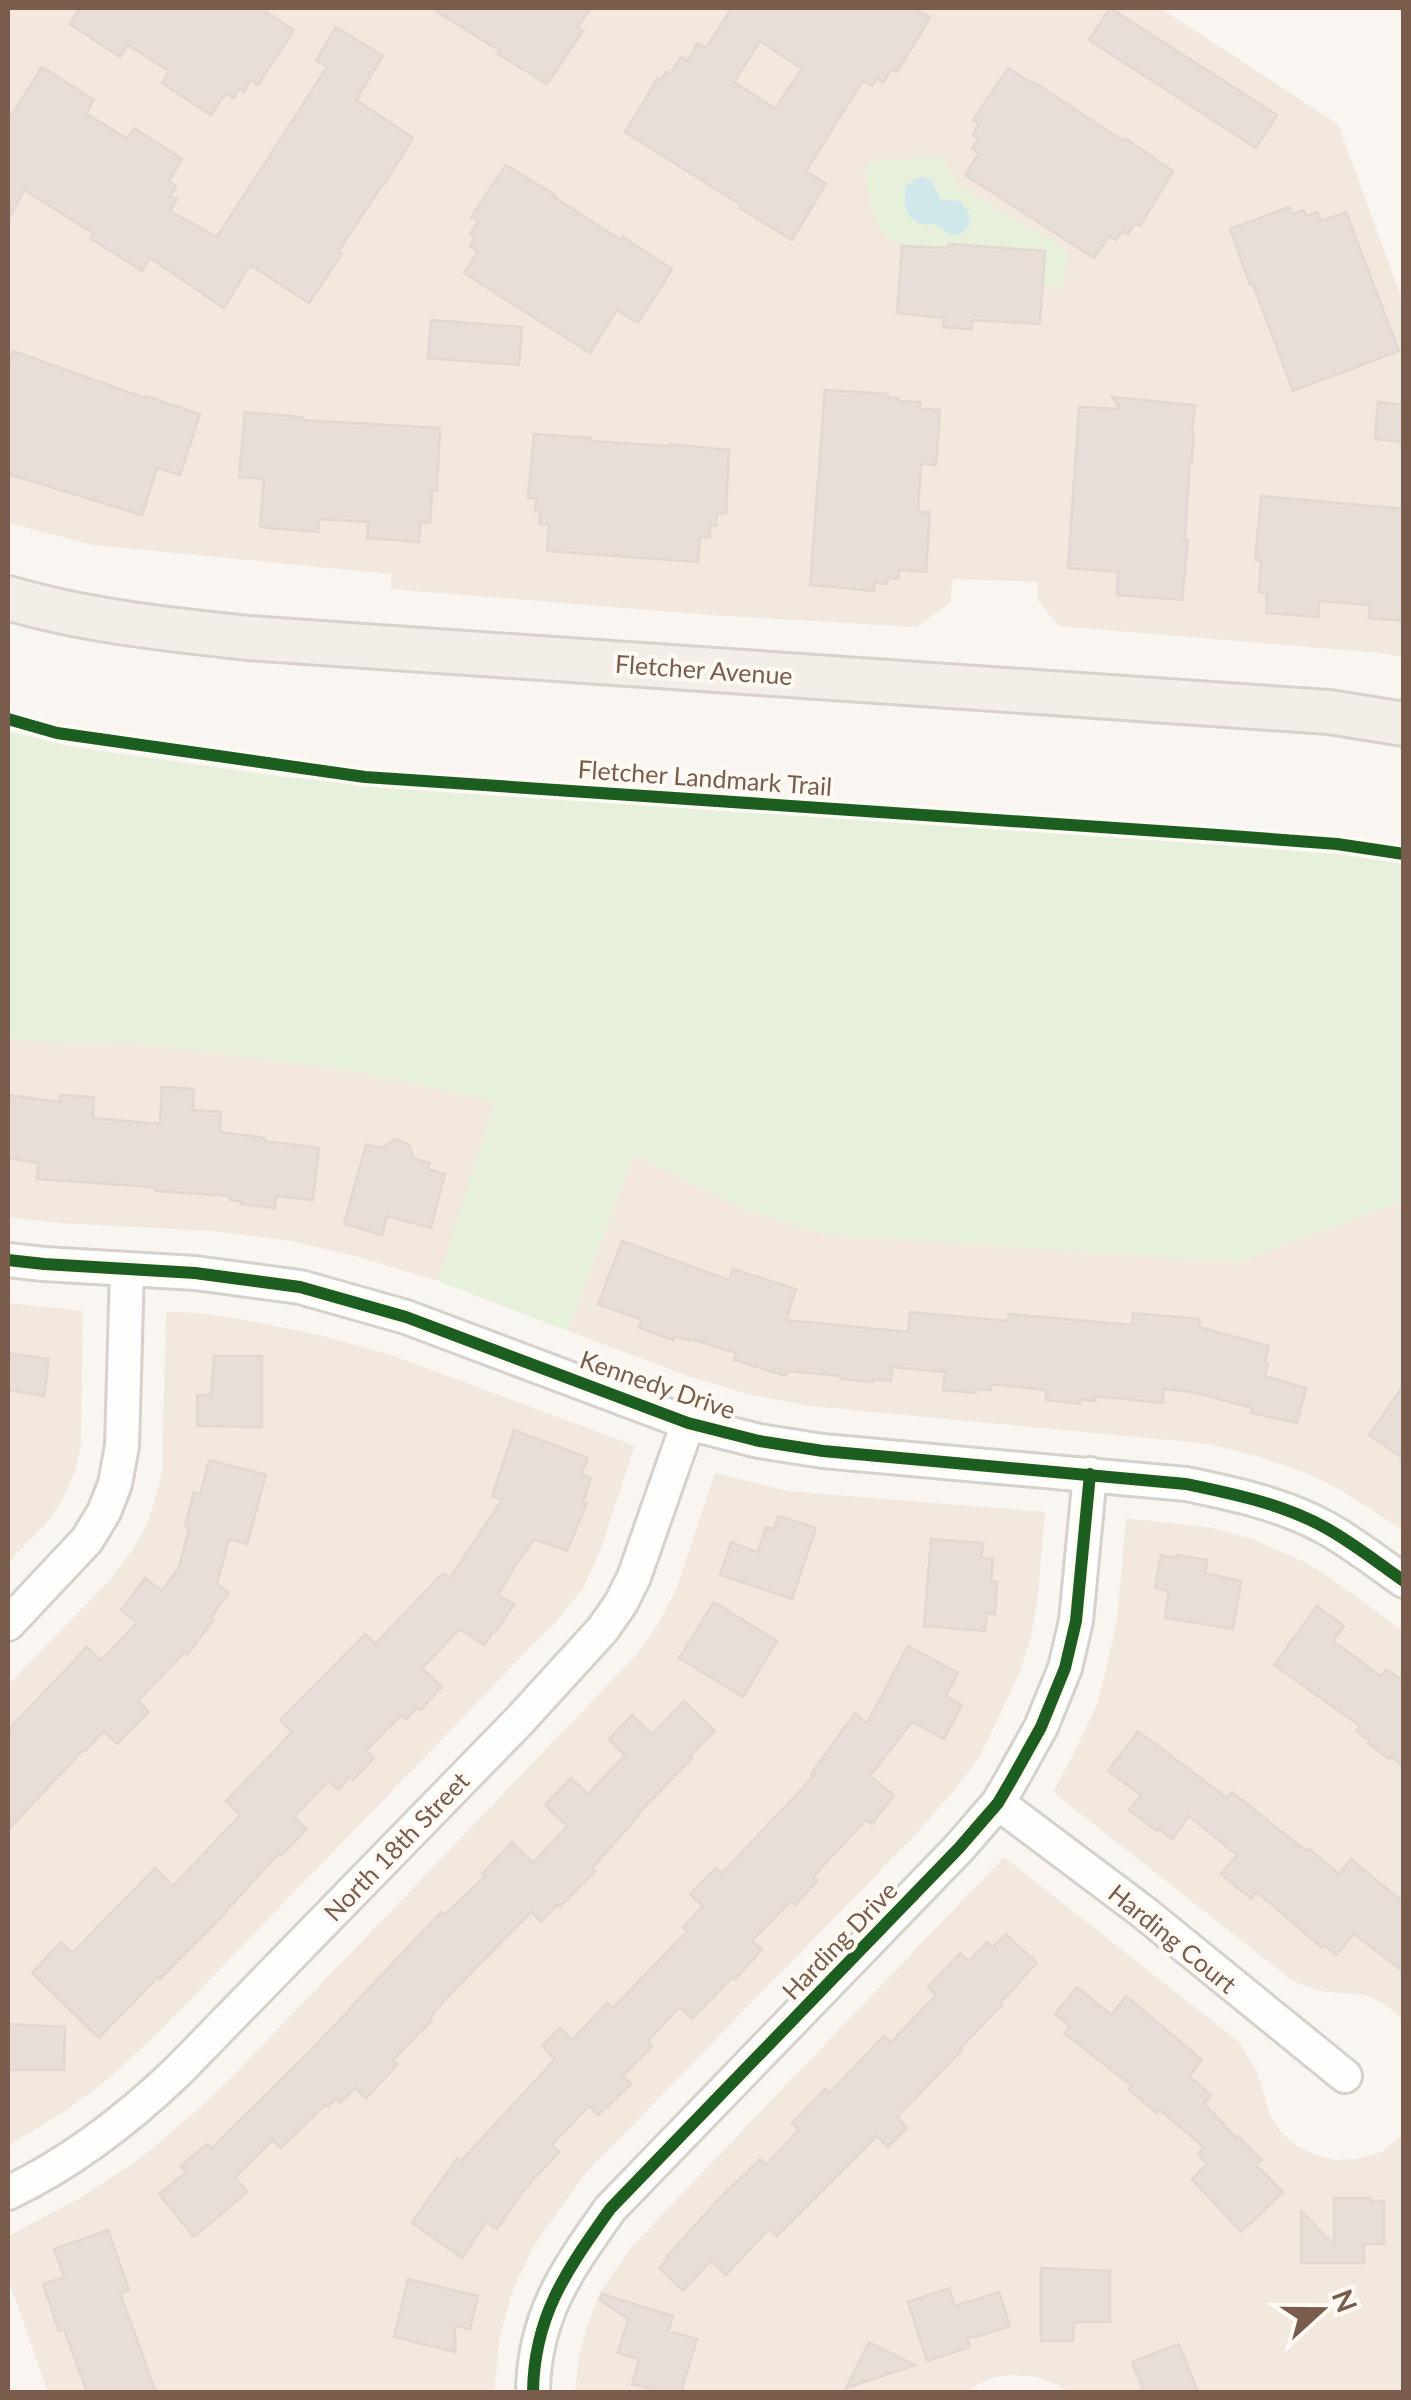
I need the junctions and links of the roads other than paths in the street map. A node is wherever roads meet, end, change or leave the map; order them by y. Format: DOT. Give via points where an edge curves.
graph roads {
  1 [pos="8,598"];
  2 [pos="1404,724"];
  3 [pos="8,1260"];
  4 [pos="127,1269"];
  5 [pos="688,1422"];
  6 [pos="1090,1474"];
  7 [pos="1404,1581"];
  8 [pos="8,1624"];
  9 [pos="998,1802"];
  10 [pos="1344,2076"];
  11 [pos="8,2193"];
  12 [pos="533,2392"];
  1 -- 2 [label="main road, Fletcher Avenue" via="134,625 248,638 1328,712"];
  3 -- 4 [label="street, Kennedy Drive"];
  4 -- 5 [label="street, Kennedy Drive" via="265,1281 337,1296"];
  4 -- 8 [label="street" via="115,1484 88,1540"];
  5 -- 6 [label="street, Kennedy Drive" via="822,1451"];
  5 -- 11 [label="street, North 18th Street" via="634,1577 603,1629 152,2096 82,2152"];
  6 -- 7 [label="street, Kennedy Drive" via="1186,1484 1272,1504 1324,1527"];
  6 -- 9 [label="street, Harding Drive" via="1071,1646 1040,1727"];
  9 -- 10 [label="street, Harding Court"];
  9 -- 12 [label="street, Harding Drive" via="610,2209 552,2300"];
}
